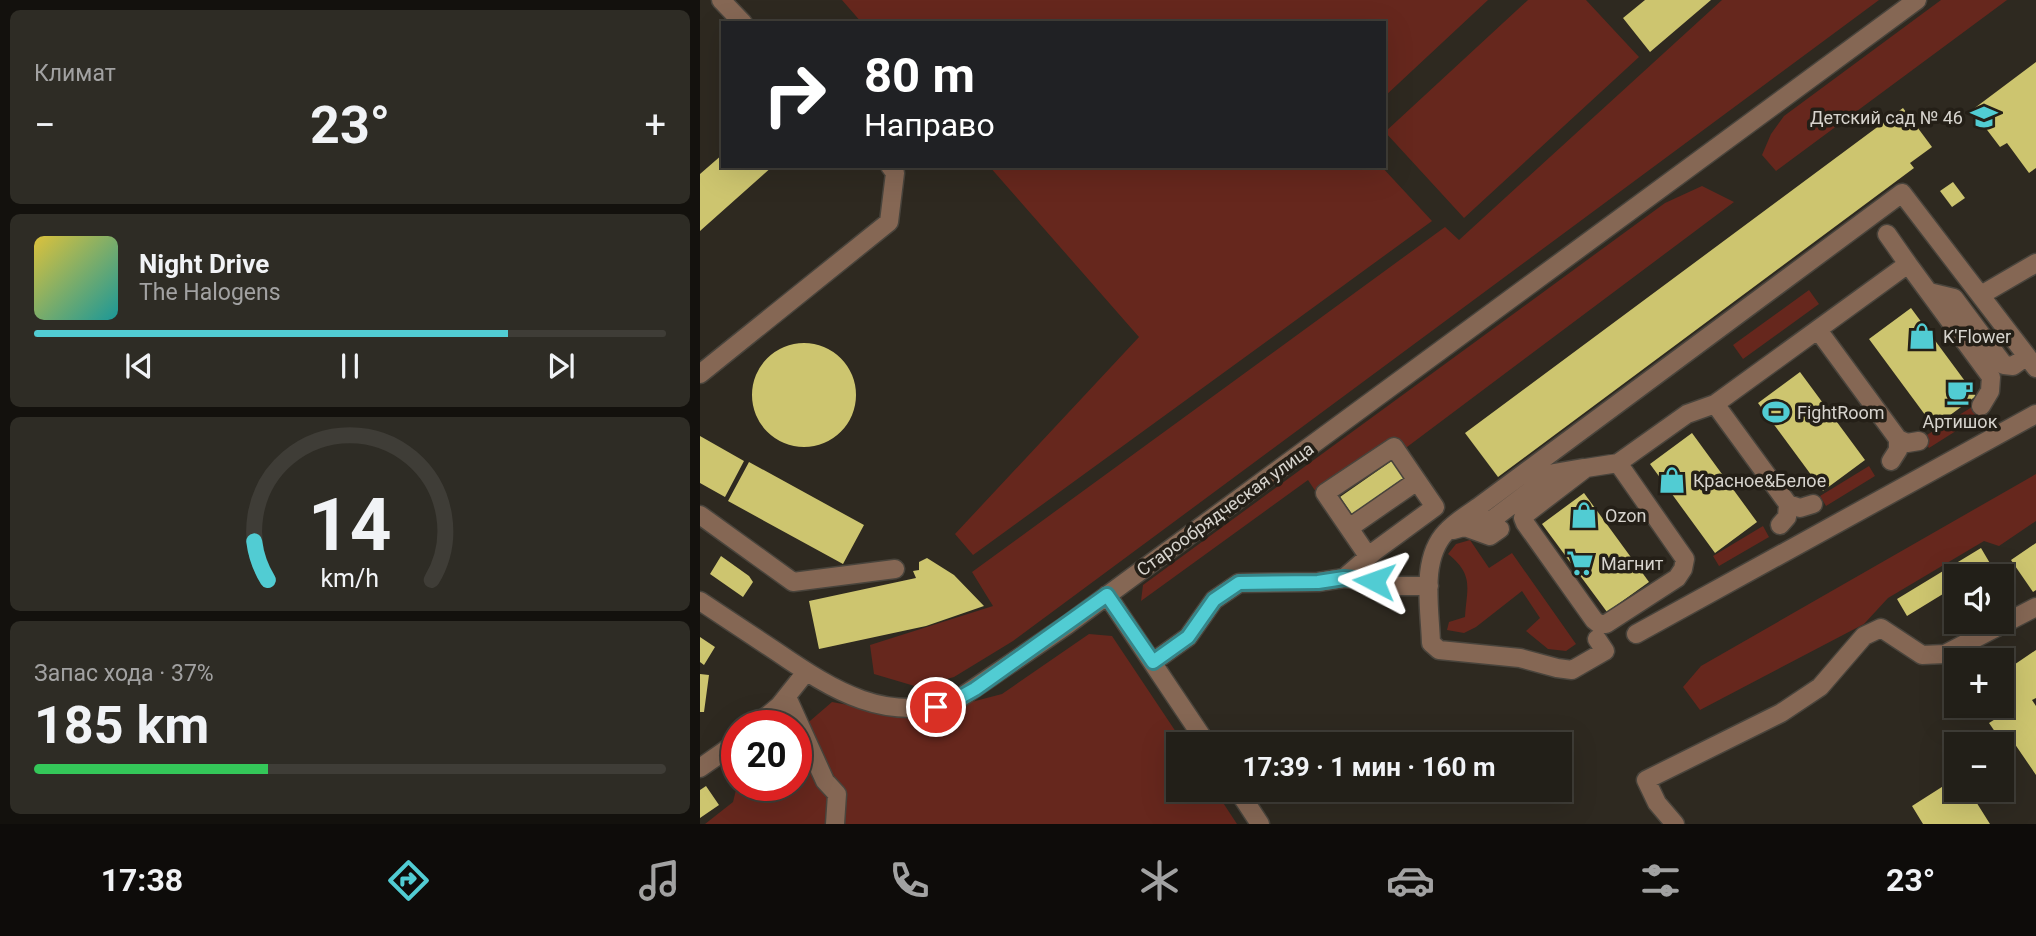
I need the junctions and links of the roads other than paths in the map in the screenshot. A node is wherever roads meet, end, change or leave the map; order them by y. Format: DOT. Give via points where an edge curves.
graph roads {
  1 [pos="721,0"];
  2 [pos="1917,0"];
  3 [pos="741,21"];
  4 [pos="891,168"];
  5 [pos="1887,234"];
  6 [pos="2036,263"];
  7 [pos="1908,264"];
  8 [pos="1929,292"];
  9 [pos="1981,295"];
  10 [pos="1818,330"];
  11 [pos="2031,362"];
  12 [pos="700,374"];
  13 [pos="1716,404"];
  14 [pos="1981,407"];
  15 [pos="2036,414"];
  16 [pos="1898,439"];
  17 [pos="1919,442"];
  18 [pos="1891,461"];
  19 [pos="1618,463"];
  20 [pos="1586,468"];
  21 [pos="1417,481"];
  22 [pos="1813,503"];
  23 [pos="1788,504"];
  24 [pos="700,515"];
  25 [pos="1780,525"];
  26 [pos="1465,527"];
  27 [pos="1349,528"];
  28 [pos="1500,530"];
  29 [pos="1446,532"];
  30 [pos="1368,556"];
  31 [pos="895,569"];
  32 [pos="1344,578"];
  33 [pos="1429,586"];
  34 [pos="1107,595"];
  35 [pos="700,601"];
  36 [pos="2036,607"];
  37 [pos="1636,634"];
  38 [pos="1597,639"];
  39 [pos="1153,662"];
  40 [pos="806,672"];
  41 [pos="787,697"];
  42 [pos="774,710"];
  43 [pos="1199,732"];
  44 [pos="721,753"];
  45 [pos="700,768"];
  46 [pos="1246,802"];
  47 [pos="835,824"];
  48 [pos="1260,824"];
  49 [pos="1675,824"];
  1 -- 3 [label="street"];
  2 -- 34 [label="street, Старообрядческая улица"];
  4 -- 12 [label="street" via="895,173 889,222"];
  5 -- 7 [label="street"];
  6 -- 9 [label="street"];
  7 -- 8 [label="street"];
  7 -- 10 [label="street"];
  8 -- 11 [label="street" via="1954,298 2004,365"];
  8 -- 14 [label="street" via="1991,377"];
  9 -- 11 [label="street"];
  9 -- 29 [label="street" via="1902,193"];
  10 -- 13 [label="street"];
  10 -- 16 [label="street"];
  13 -- 19 [label="street" via="1687,414"];
  13 -- 23 [label="street"];
  15 -- 37 [label="street"];
  16 -- 17 [label="street"];
  16 -- 18 [label="street"];
  19 -- 20 [label="street"];
  19 -- 20 [label="street" via="1685,559 1671,583 1606,624 1599,624 1578,598 1523,518"];
  20 -- 26 [label="street" via="1554,473 1493,519"];
  21 -- 27 [label="street"];
  21 -- 27 [label="street" via="1394,447 1325,494"];
  21 -- 30 [label="street" via="1435,507"];
  22 -- 23 [label="street" via="1800,508"];
  23 -- 25 [label="street" via="1787,517"];
  24 -- 31 [label="street" via="793,582"];
  26 -- 28 [label="street" via="1490,536"];
  26 -- 29 [label="street"];
  27 -- 30 [label="street"];
  29 -- 33 [label="street" via="1433,553"];
  30 -- 32 [label="street"];
  32 -- 33 [label="street" via="1391,586"];
  32 -- 39 [label="street" via="1239,583 1214,600 1188,637"];
  33 -- 38 [label="street" via="1431,643 1439,650 1520,658 1572,670 1605,651"];
  34 -- 39 [label="street"];
  34 -- 40 [label="street, Старообрядческая улица" via="975,689 936,707 872,704"];
  35 -- 40 [label="street, Старообрядческая улица"];
  36 -- 49 [label="street" via="1945,654 1922,655 1881,628 1864,636 1820,687 1781,713 1646,780"];
  39 -- 43 [label="street"];
  40 -- 41 [label="street"];
  41 -- 42 [label="street"];
  41 -- 47 [label="street" via="825,781 837,794"];
  44 -- 45 [label="street"];
  46 -- 48 [label="street"];
}
